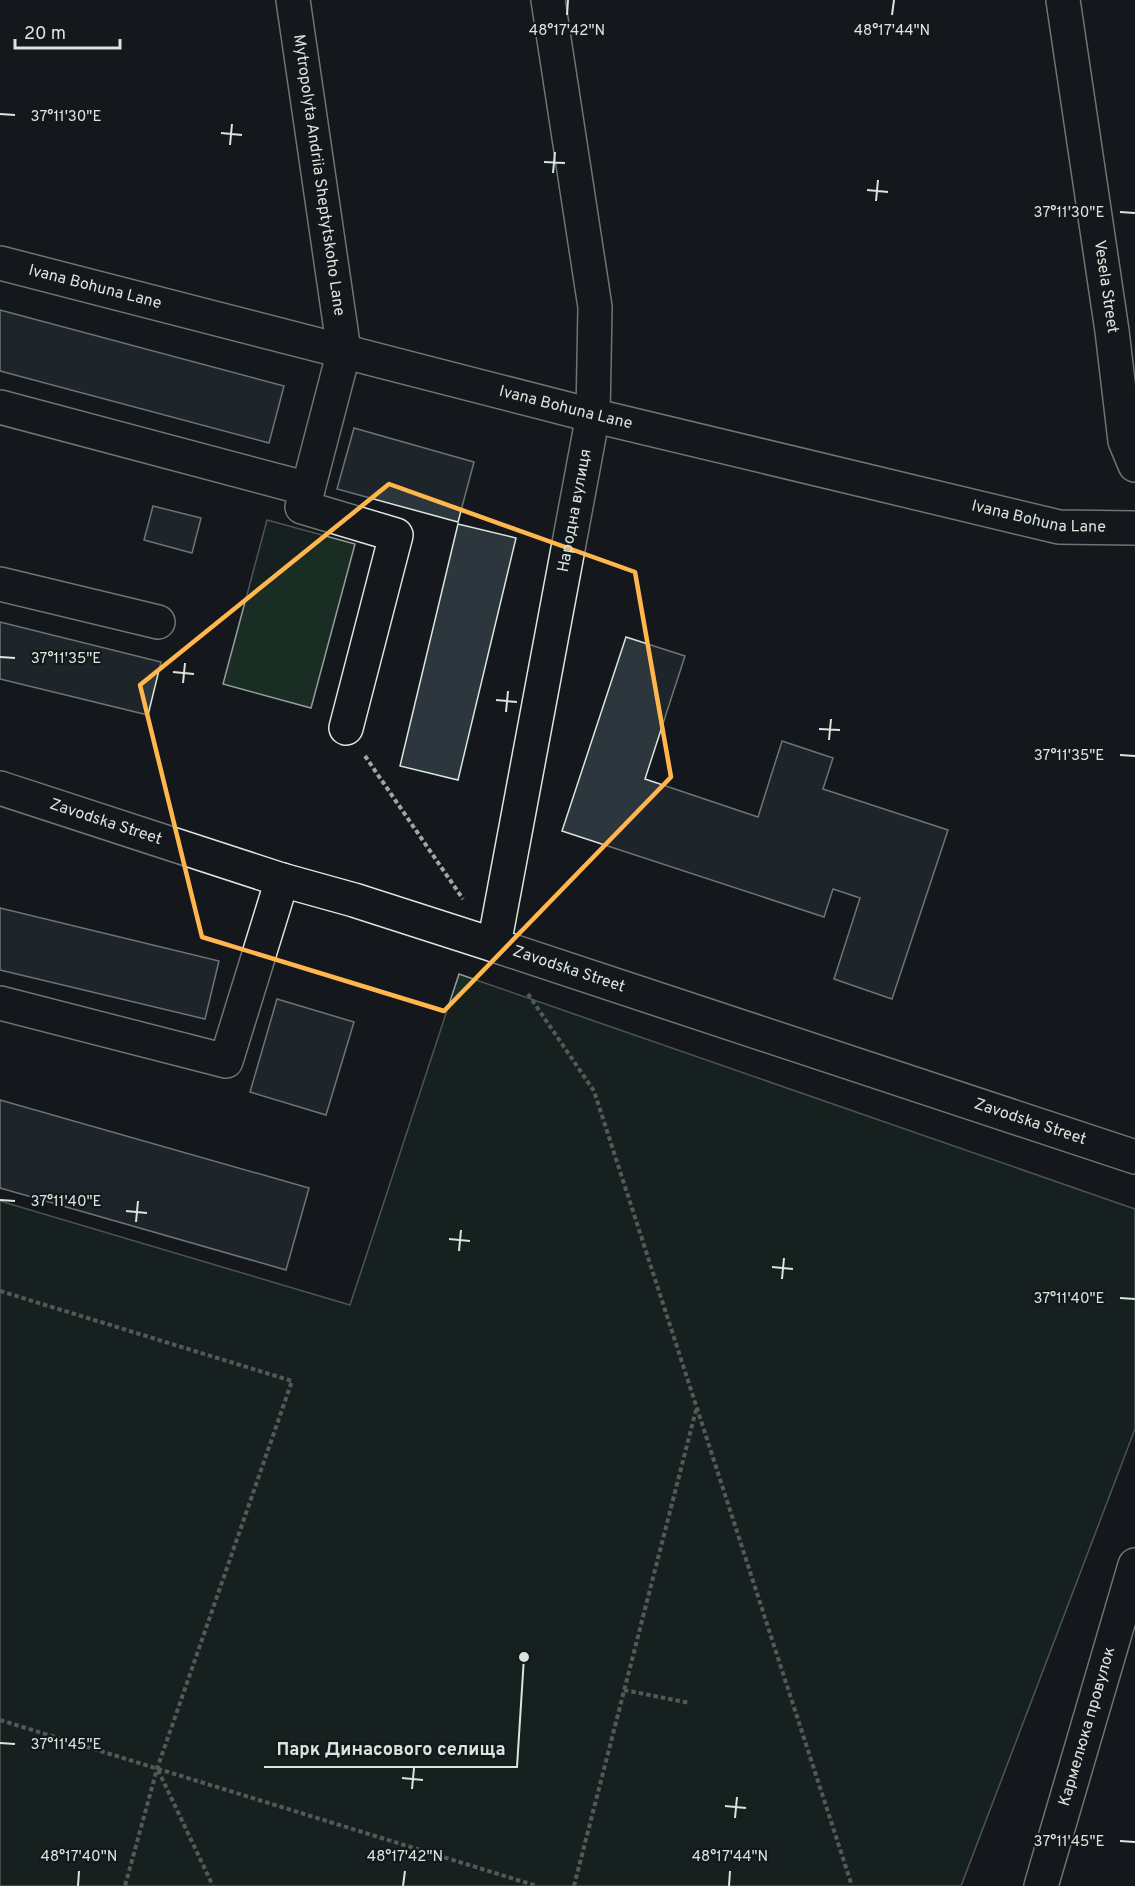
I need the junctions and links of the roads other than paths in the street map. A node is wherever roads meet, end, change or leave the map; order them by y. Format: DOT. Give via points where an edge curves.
graph roads {
  1 [pos="293,0"];
  2 [pos="548,0"];
  3 [pos="1063,0"];
  4 [pos="0,263"];
  5 [pos="344,351"];
  6 [pos="0,407"];
  7 [pos="593,415"];
  8 [pos="1135,465"];
  9 [pos="308,489"];
  10 [pos="1135,528"];
  11 [pos="0,584"];
  12 [pos="158,622"];
  13 [pos="346,728"];
  14 [pos="0,788"];
  15 [pos="282,880"];
  16 [pos="494,945"];
  17 [pos="0,1003"];
  18 [pos="1135,1157"];
  19 [pos="1135,1565"];
  20 [pos="1041,1886"];
  1 -- 5 [label="street, Mytropolyta Andriia Sheptytskoho Lane"];
  2 -- 7 [label="street, Народна вулиця" via="595,307"];
  3 -- 8 [label="street, Vesela Street" via="1125,441"];
  4 -- 5 [label="street, Ivana Bohuna Lane"];
  5 -- 7 [label="street, Ivana Bohuna Lane"];
  5 -- 9 [label="street"];
  6 -- 9 [label="street"];
  7 -- 10 [label="street, Ivana Bohuna Lane" via="1059,526"];
  7 -- 16 [label="street, Народна вулиця"];
  9 -- 13 [label="street" via="302,507 396,535"];
  11 -- 12 [label="street"];
  14 -- 15 [label="street, Zavodska Street"];
  15 -- 16 [label="street, Zavodska Street"];
  15 -- 17 [label="street" via="226,1061"];
  16 -- 18 [label="street, Zavodska Street"];
  19 -- 20 [label="street, Кармелюка провулок"];
}
